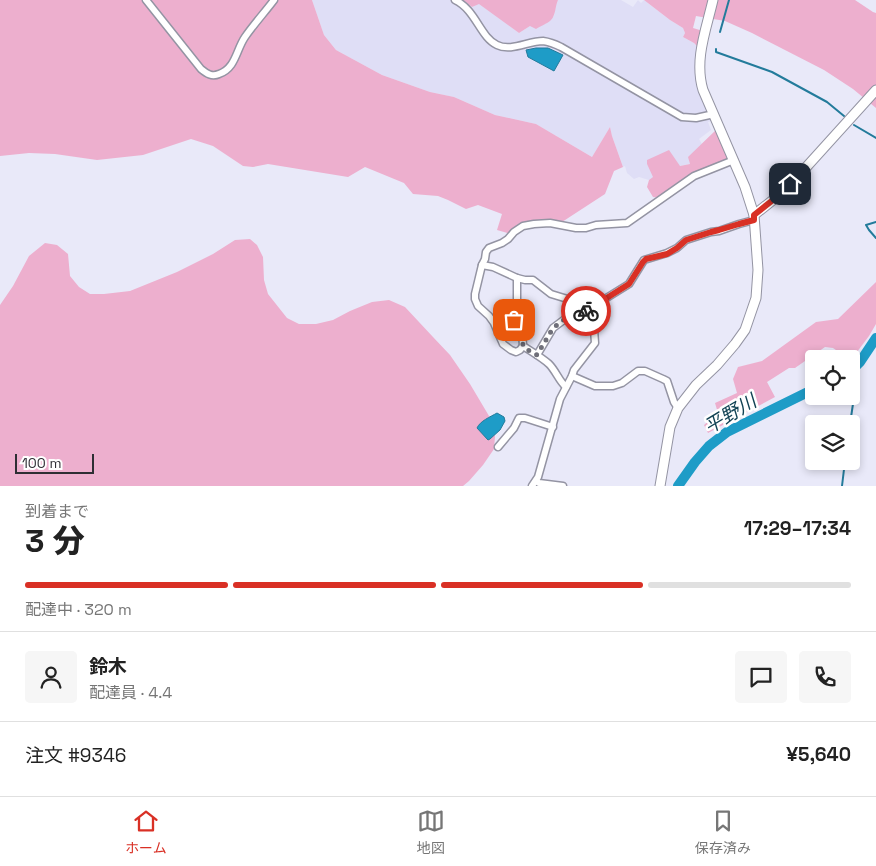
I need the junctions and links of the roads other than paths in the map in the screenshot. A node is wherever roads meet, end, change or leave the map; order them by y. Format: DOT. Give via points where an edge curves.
graph roads {
  1 [pos="146,0"];
  2 [pos="274,0"];
  3 [pos="455,0"];
  4 [pos="713,0"];
  5 [pos="876,90"];
  6 [pos="714,114"];
  7 [pos="734,160"];
  8 [pos="754,218"];
  9 [pos="482,265"];
  10 [pos="517,278"];
  11 [pos="584,309"];
  12 [pos="523,346"];
  13 [pos="537,355"];
  14 [pos="572,376"];
  15 [pos="566,387"];
  16 [pos="678,408"];
  17 [pos="553,427"];
  18 [pos="498,447"];
  19 [pos="534,484"];
  20 [pos="563,486"];
  21 [pos="660,486"];
  1 -- 2 [label="street" via="202,69 215,76 232,64 245,36"];
  3 -- 6 [label="street" via="468,9 498,46 550,42 682,117"];
  4 -- 6 [label="street" via="699,63 700,78"];
  5 -- 8 [label="street" via="790,184"];
  6 -- 7 [label="street"];
  7 -- 8 [label="street"];
  7 -- 9 [label="street" via="694,176 628,223 586,228 550,222 523,226 502,243 489,248"];
  8 -- 11 [label="street" via="686,240 667,254 646,259 629,284"];
  8 -- 16 [label="street" via="758,270 756,298 745,330"];
  9 -- 10 [label="street"];
  9 -- 12 [label="street" via="475,294 478,306 489,316 505,346 516,352"];
  10 -- 11 [label="street" via="533,280 551,294 574,301"];
  10 -- 12 [label="street" via="518,305 514,320 522,331"];
  11 -- 13 [label="street" via="553,328"];
  11 -- 14 [label="street" via="592,319 596,343"];
  12 -- 13 [label="street"];
  13 -- 15 [label="street" via="551,366"];
  14 -- 15 [label="street"];
  14 -- 16 [label="street" via="595,386 613,386 638,371 645,371 666,381"];
  15 -- 17 [label="street"];
  16 -- 21 [label="street" via="670,427"];
  17 -- 18 [label="street" via="519,418"];
  17 -- 19 [label="street"];
  19 -- 20 [label="street"];
}
